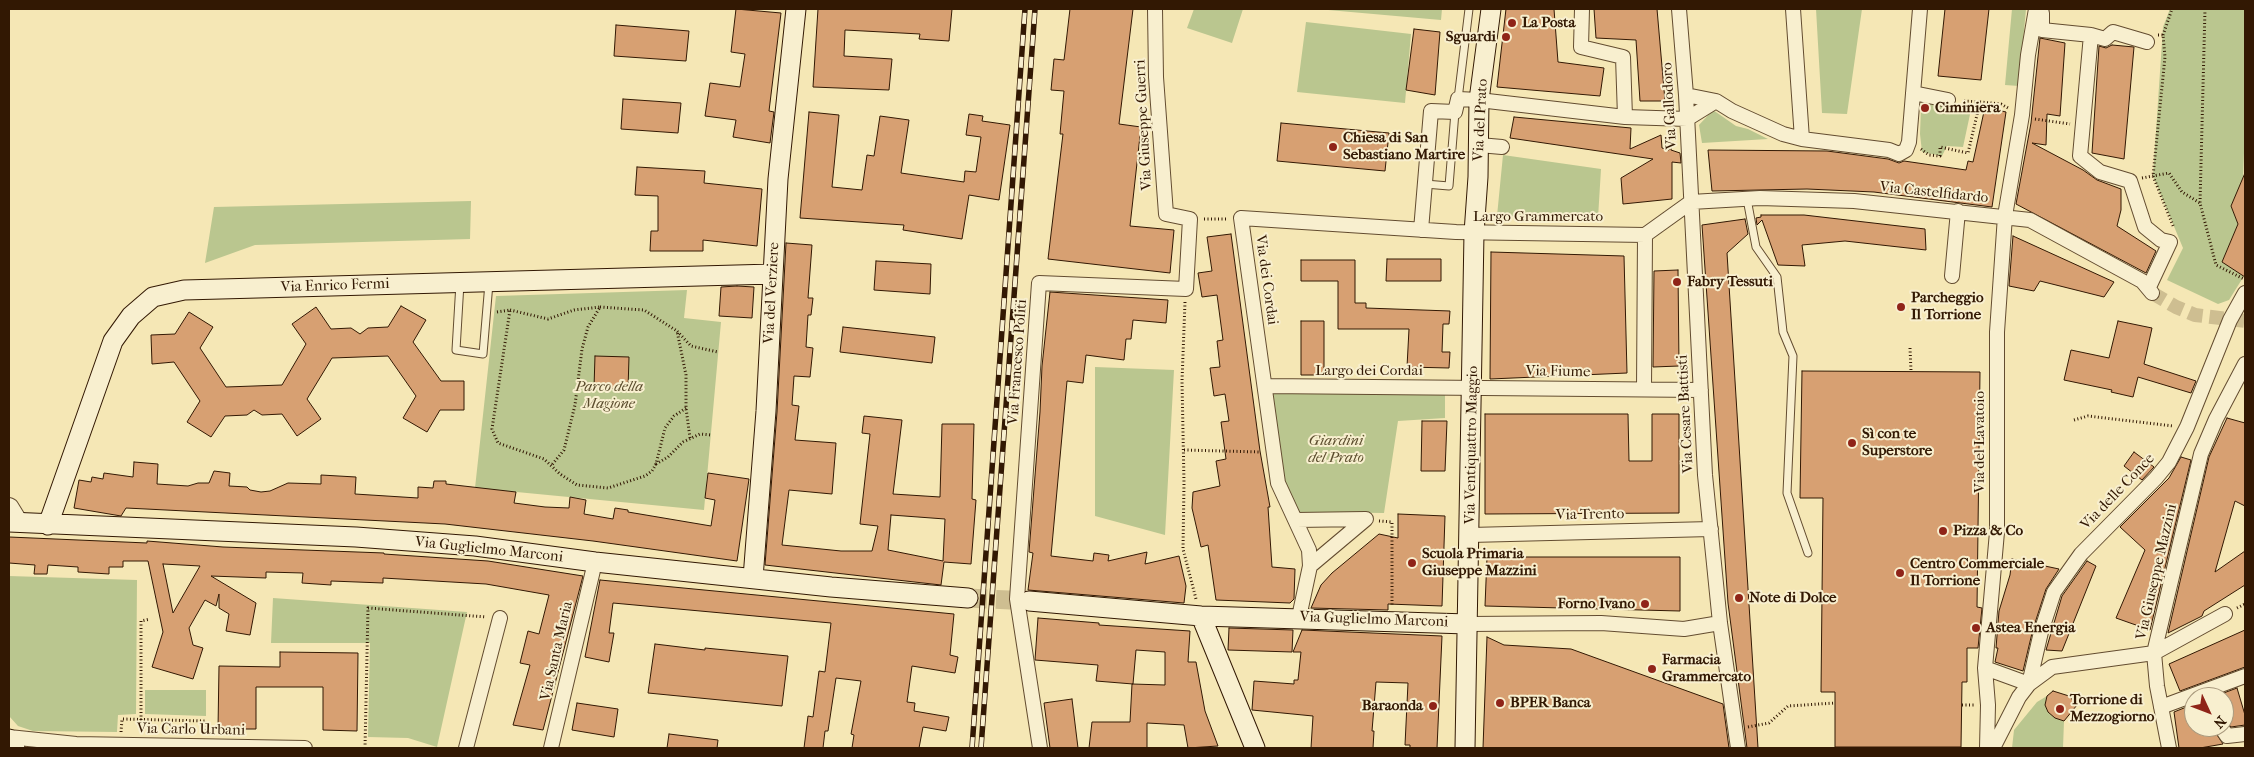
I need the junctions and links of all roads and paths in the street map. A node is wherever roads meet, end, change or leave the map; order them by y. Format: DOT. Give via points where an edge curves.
graph roads {
  1 [pos="796,9"];
  2 [pos="1155,9"];
  3 [pos="1469,9"];
  4 [pos="1491,9"];
  5 [pos="1582,9"];
  6 [pos="1679,9"];
  7 [pos="1793,9"];
  8 [pos="1920,9"];
  9 [pos="2036,9"];
  10 [pos="2172,9"];
  11 [pos="2205,9"];
  12 [pos="2162,35"];
  13 [pos="2090,40"];
  14 [pos="2147,42"];
  15 [pos="1913,93"];
  16 [pos="1686,95"];
  17 [pos="1479,100"];
  18 [pos="1948,100"];
  19 [pos="1716,101"];
  20 [pos="1980,102"];
  21 [pos="1457,106"];
  22 [pos="2022,115"];
  23 [pos="1625,117"];
  24 [pos="1687,119"];
  25 [pos="2038,120"];
  26 [pos="2083,124"];
  27 [pos="1802,139"];
  28 [pos="1910,142"];
  29 [pos="1479,145"];
  30 [pos="1502,147"];
  31 [pos="2153,176"];
  32 [pos="1425,184"];
  33 [pos="1747,199"];
  34 [pos="1691,202"];
  35 [pos="2200,203"];
  36 [pos="1958,211"];
  37 [pos="2005,216"];
  38 [pos="1241,218"];
  39 [pos="1190,219"];
  40 [pos="1421,230"];
  41 [pos="1474,233"];
  42 [pos="1645,235"];
  43 [pos="2170,242"];
  44 [pos="773,274"];
  45 [pos="1952,276"];
  46 [pos="2245,279"];
  47 [pos="460,282"];
  48 [pos="489,282"];
  49 [pos="1186,289"];
  50 [pos="2245,293"];
  51 [pos="600,307"];
  52 [pos="510,310"];
  53 [pos="486,312"];
  54 [pos="677,331"];
  55 [pos="1910,348"];
  56 [pos="718,352"];
  57 [pos="2245,364"];
  58 [pos="1911,372"];
  59 [pos="1264,386"];
  60 [pos="1473,388"];
  61 [pos="1644,389"];
  62 [pos="1701,390"];
  63 [pos="686,408"];
  64 [pos="2074,420"];
  65 [pos="2187,427"];
  66 [pos="711,435"];
  67 [pos="690,438"];
  68 [pos="1184,450"];
  69 [pos="1274,452"];
  70 [pos="656,464"];
  71 [pos="551,466"];
  72 [pos="9,505"];
  73 [pos="1366,519"];
  74 [pos="1296,520"];
  75 [pos="15,523"];
  76 [pos="48,525"];
  77 [pos="1712,529"];
  78 [pos="1470,534"];
  79 [pos="1808,553"];
  80 [pos="595,562"];
  81 [pos="1310,566"];
  82 [pos="753,578"];
  83 [pos="968,598"];
  84 [pos="1023,600"];
  85 [pos="2225,614"];
  86 [pos="1201,616"];
  87 [pos="1299,617"];
  88 [pos="500,618"];
  89 [pos="150,619"];
  90 [pos="1392,621"];
  91 [pos="1720,623"];
  92 [pos="1468,624"];
  93 [pos="2154,653"];
  94 [pos="1985,668"];
  95 [pos="2245,676"];
  96 [pos="2029,684"];
  97 [pos="2222,687"];
  98 [pos="2184,700"];
  99 [pos="1835,704"];
  100 [pos="2161,707"];
  101 [pos="141,720"];
  102 [pos="1736,730"];
  103 [pos="9,738"];
  104 [pos="121,745"];
  105 [pos="75,746"];
  106 [pos="205,747"];
  107 [pos="15,748"];
  108 [pos="305,748"];
  109 [pos="365,748"];
  110 [pos="466,748"];
  111 [pos="551,748"];
  112 [pos="1040,748"];
  113 [pos="1255,748"];
  114 [pos="1465,748"];
  115 [pos="1738,748"];
  116 [pos="1987,748"];
  117 [pos="1993,748"];
  118 [pos="2169,748"];
  1 -- 44 [label="street, Via del Verziere" via="778,179"];
  2 -- 39 [label="street, Via Giuseppe Guerri" via="1156,77 1166,214"];
  3 -- 21 [label="lane"];
  4 -- 17 [label="street, Via del Prato"];
  5 -- 23 [label="street" via="1581,47 1623,57"];
  6 -- 16 [label="street, Via Gallodoro"];
  7 -- 27 [label="street"];
  8 -- 15 [label="street"];
  9 -- 13 [label="street" via="2042,13 2042,30"];
  9 -- 22 [label="street, Via del Lavatoio"];
  10 -- 12 [label="path"];
  11 -- 35 [label="path"];
  12 -- 14 [label="path" via="2152,34"];
  12 -- 31 [label="path" via="2165,57"];
  13 -- 14 [label="street" via="2105,39 2113,32"];
  13 -- 26 [label="street"];
  15 -- 18 [label="street"];
  15 -- 28 [label="street"];
  16 -- 19 [label="street"];
  16 -- 24 [label="street, Via Gallodoro"];
  17 -- 21 [label="street"];
  17 -- 23 [label="street"];
  17 -- 29 [label="street, Via del Prato"];
  18 -- 20 [label="path"];
  19 -- 24 [label="street"];
  19 -- 27 [label="street" via="1776,131"];
  20 -- 22 [label="path" via="2002,104"];
  20 -- 28 [label="path" via="1968,153 1940,147 1940,156 1929,155"];
  21 -- 32 [label="street" via="1431,111"];
  21 -- 32 [label="lane" via="1449,186"];
  22 -- 37 [label="street, Via del Lavatoio"];
  23 -- 24 [label="street"];
  24 -- 34 [label="street, Via Gallodoro"];
  25 -- 26 [label="path"];
  26 -- 43 [label="street" via="2080,156 2100,172 2130,181 2145,227 2161,240"];
  27 -- 28 [label="street" via="1899,154"];
  29 -- 30 [label="street"];
  29 -- 41 [label="street, Via del Prato"];
  31 -- 35 [label="path" via="2169,173 2182,192"];
  31 -- 43 [label="path" via="2178,239"];
  32 -- 40 [label="street"];
  33 -- 34 [label="street, Via Castelfidardo"];
  33 -- 36 [label="street, Via Castelfidardo" via="1854,201"];
  33 -- 79 [label="lane" via="1756,247 1777,277 1783,332 1793,356 1787,493"];
  34 -- 42 [label="street"];
  34 -- 62 [label="street, Via Cesare Battisti"];
  35 -- 46 [label="path" via="2216,265"];
  36 -- 37 [label="street, Via Castelfidardo"];
  36 -- 45 [label="street"];
  37 -- 43 [label="street, Via Castelfidardo" via="2030,220 2142,281 2151,290"];
  37 -- 94 [label="street, Via del Lavatoio" via="1997,332 1997,532"];
  38 -- 39 [label="path"];
  38 -- 40 [label="street, Via dei Cordai"];
  38 -- 59 [label="street, Via dei Cordai"];
  39 -- 49 [label="street"];
  40 -- 41 [label="street, Largo Grammercato"];
  41 -- 42 [label="street, Largo Grammercato"];
  41 -- 60 [label="street, Via Ventiquattro Maggio"];
  42 -- 61 [label="street"];
  44 -- 48 [label="street, Via Enrico Fermi"];
  44 -- 82 [label="street, Via del Verziere"];
  47 -- 48 [label="street, Via Enrico Fermi"];
  47 -- 53 [label="lane" via="456,350 483,354"];
  47 -- 76 [label="street, Via Enrico Fermi" via="184,290 153,297 131,316 113,341"];
  48 -- 53 [label="lane"];
  49 -- 68 [label="path" via="1182,381"];
  49 -- 84 [label="street, Via Francesco Politi" via="1040,283"];
  50 -- 65 [label="street, Via delle Conce" via="2230,320"];
  51 -- 52 [label="path" via="574,310 548,319"];
  51 -- 54 [label="path" via="644,310"];
  51 -- 71 [label="path" via="588,327 582,349 575,405 564,450"];
  52 -- 53 [label="path"];
  52 -- 71 [label="path" via="492,429 498,443 544,460"];
  54 -- 56 [label="path" via="691,346"];
  54 -- 63 [label="path" via="686,375"];
  55 -- 58 [label="path"];
  57 -- 93 [label="street, Via Giuseppe Mazzini" via="2201,454"];
  59 -- 60 [label="street, Largo dei Cordai"];
  59 -- 69 [label="street, Via dei Cordai"];
  60 -- 61 [label="street, Via Fiume"];
  60 -- 78 [label="street, Via Ventiquattro Maggio"];
  61 -- 62 [label="street, Via Fiume"];
  62 -- 77 [label="street, Via Cesare Battisti" via="1705,475"];
  63 -- 67 [label="path"];
  63 -- 70 [label="path" via="665,428"];
  64 -- 65 [label="path" via="2088,416"];
  65 -- 96 [label="street, Via delle Conce" via="2169,462 2081,554 2054,592"];
  66 -- 67 [label="path" via="700,434"];
  67 -- 70 [label="path"];
  68 -- 69 [label="path"];
  68 -- 86 [label="path" via="1183,549"];
  69 -- 74 [label="street, Via dei Cordai" via="1278,483"];
  70 -- 71 [label="path" via="645,476 608,488 577,485"];
  72 -- 75 [label="street"];
  73 -- 74 [label="street"];
  73 -- 81 [label="street"];
  73 -- 90 [label="path" via="1392,522"];
  74 -- 81 [label="street, Via dei Cordai" via="1309,550"];
  75 -- 76 [label="street, Via Guglielmo Marconi"];
  76 -- 80 [label="street, Via Guglielmo Marconi" via="356,537 475,546"];
  77 -- 78 [label="street, Via Trento"];
  77 -- 91 [label="street, Via Cesare Battisti"];
  78 -- 92 [label="street, Via Ventiquattro Maggio"];
  80 -- 82 [label="street, Via Guglielmo Marconi"];
  80 -- 111 [label="street, Via Santa Maria"];
  81 -- 87 [label="street, Via dei Cordai"];
  82 -- 83 [label="street, Via Guglielmo Marconi"];
  84 -- 86 [label="street, Via Guglielmo Marconi"];
  84 -- 112 [label="street"];
  85 -- 93 [label="street"];
  86 -- 87 [label="street, Via Guglielmo Marconi"];
  86 -- 113 [label="street"];
  87 -- 90 [label="street, Via Guglielmo Marconi"];
  88 -- 109 [label="path" via="368,608"];
  88 -- 110 [label="street"];
  89 -- 101 [label="path" via="141,621"];
  90 -- 92 [label="street, Via Guglielmo Marconi"];
  91 -- 92 [label="street, Via Guglielmo Marconi" via="1684,629 1602,623"];
  91 -- 102 [label="street, Via Cesare Battisti"];
  92 -- 114 [label="street, Via Ventiquattro Maggio"];
  93 -- 96 [label="street, Via Giuseppe Mazzini" via="2052,667"];
  93 -- 100 [label="street"];
  94 -- 96 [label="street"];
  94 -- 116 [label="street, Via del Lavatoio"];
  95 -- 97 [label="street"];
  96 -- 117 [label="street, Via Giuseppe Mazzini" via="2013,706"];
  98 -- 100 [label="street"];
  99 -- 102 [label="path" via="1788,706 1769,723"];
  100 -- 118 [label="street"];
  101 -- 104 [label="path" via="122,719"];
  101 -- 106 [label="path" via="206,721"];
  102 -- 115 [label="street, Via Cesare Battisti"];
  103 -- 105 [label="street, Via Carlo Urbani"];
  103 -- 107 [label="street"];
  104 -- 105 [label="street, Via Carlo Urbani"];
  104 -- 106 [label="street, Via Carlo Urbani"];
  106 -- 108 [label="street, Via Carlo Urbani"];
}
